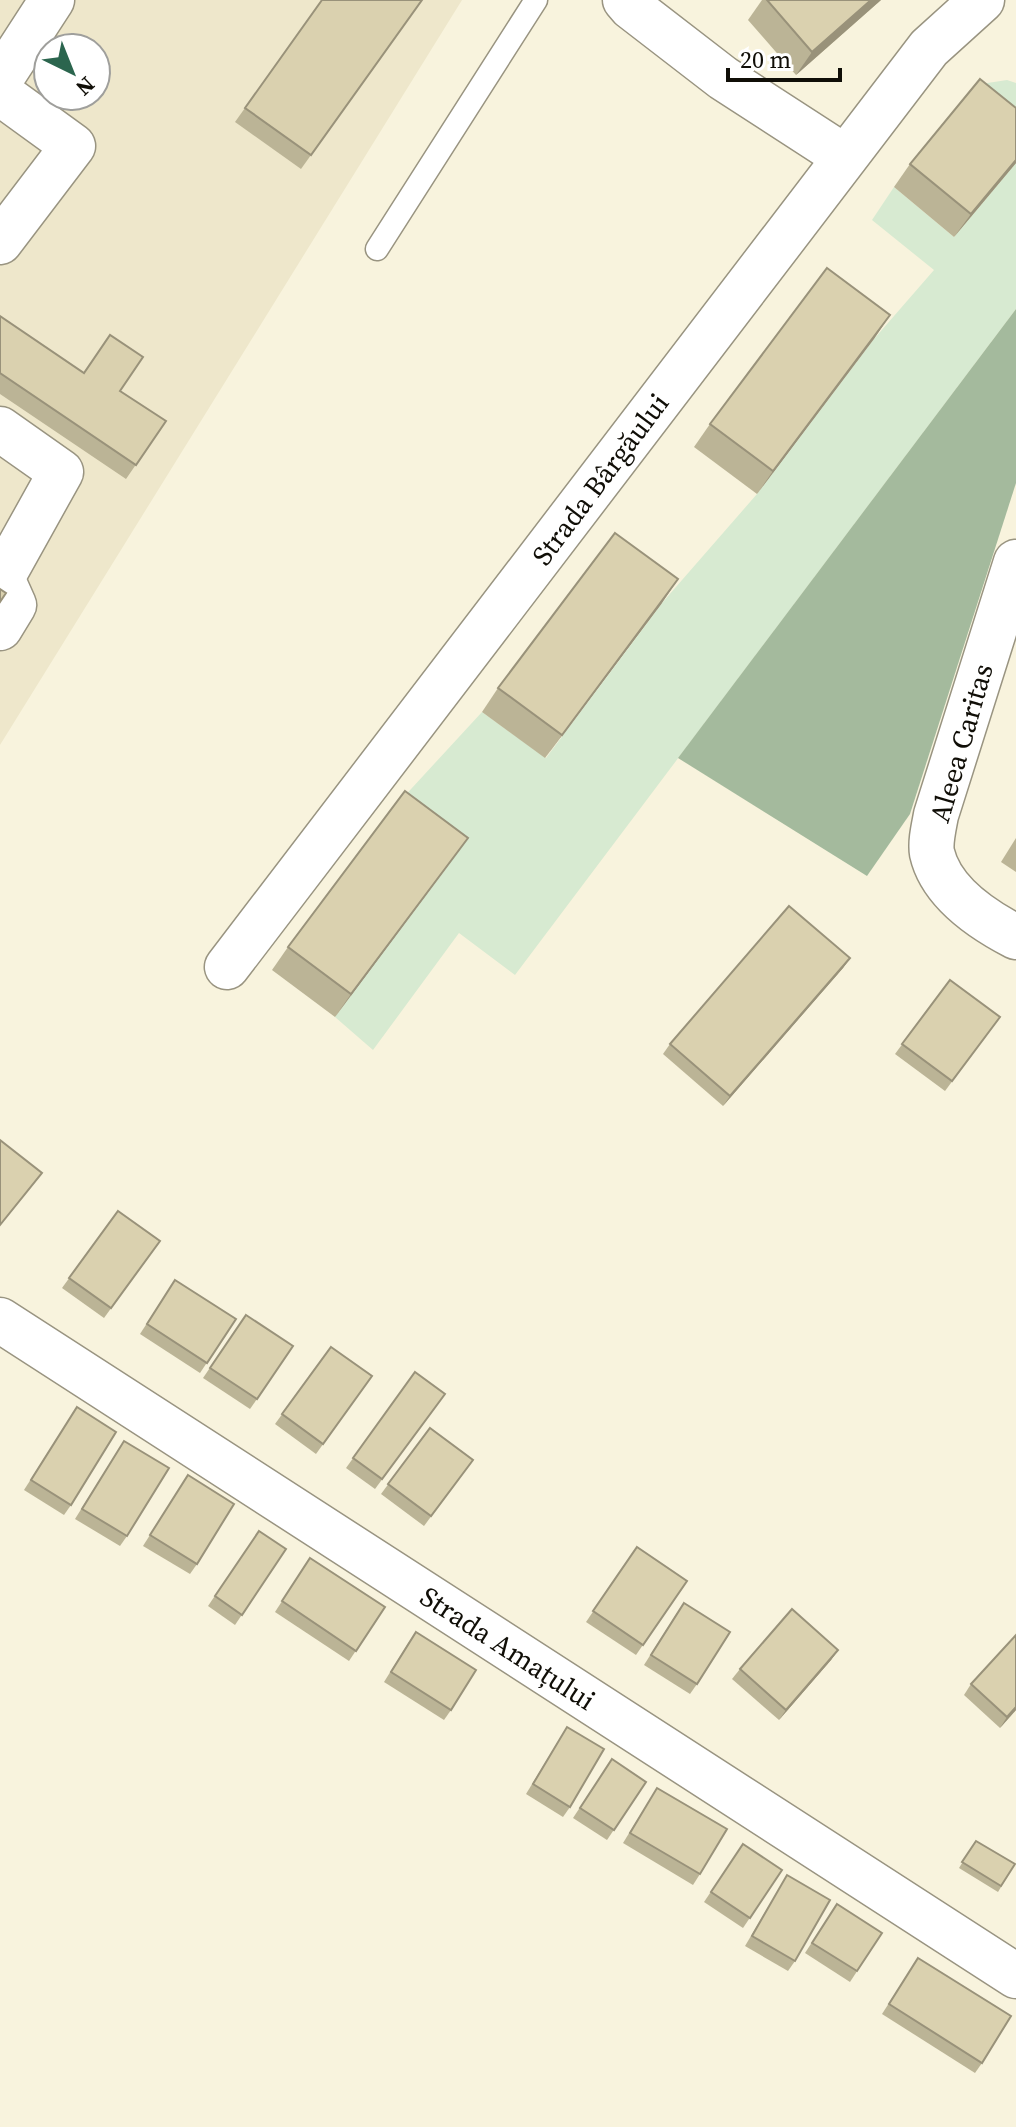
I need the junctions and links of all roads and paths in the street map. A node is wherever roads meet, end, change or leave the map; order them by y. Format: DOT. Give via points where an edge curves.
graph roads {
  1 [pos="52,0"];
  2 [pos="536,0"];
  3 [pos="625,0"];
  4 [pos="982,0"];
  5 [pos="0,80"];
  6 [pos="0,93"];
  7 [pos="845,157"];
  8 [pos="0,242"];
  9 [pos="377,249"];
  10 [pos="0,429"];
  11 [pos="1016,562"];
  12 [pos="1,577"];
  13 [pos="0,628"];
  14 [pos="1016,937"];
  15 [pos="227,967"];
  16 [pos="0,1320"];
  17 [pos="1016,1976"];
  1 -- 5 [label="street"];
  2 -- 9 [label="lane"];
  3 -- 7 [label="street" via="723,78"];
  4 -- 7 [label="street, Strada Bârgăului" via="929,48"];
  6 -- 8 [label="street" via="73,146"];
  7 -- 15 [label="street, Strada Bârgăului"];
  10 -- 12 [label="street" via="61,472"];
  11 -- 14 [label="street, Aleea Caritas" via="936,815 932,851 942,879 969,907"];
  12 -- 13 [label="street" via="14,605"];
  16 -- 17 [label="street, Strada Amațului"];
}
